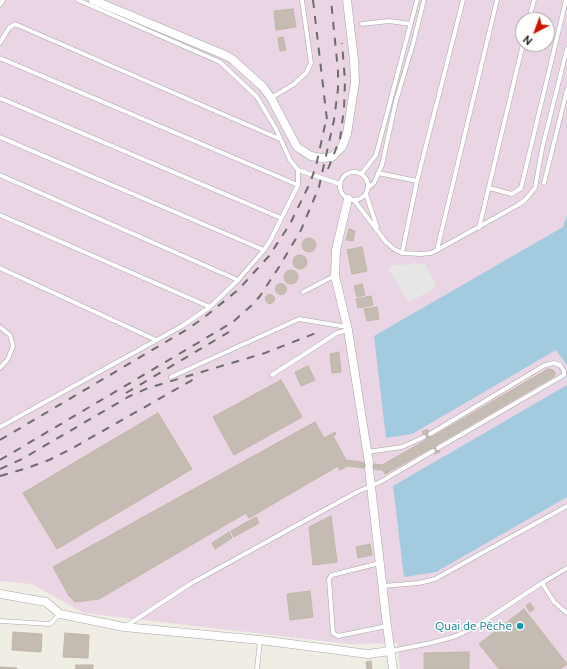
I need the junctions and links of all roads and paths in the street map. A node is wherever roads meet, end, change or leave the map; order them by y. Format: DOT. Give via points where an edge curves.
graph roads {
  1 [pos="4,0"];
  2 [pos="78,0"];
  3 [pos="93,0"];
  4 [pos="302,0"];
  5 [pos="347,0"];
  6 [pos="417,0"];
  7 [pos="424,0"];
  8 [pos="462,0"];
  9 [pos="497,0"];
  10 [pos="534,0"];
  11 [pos="566,0"];
  12 [pos="0,5"];
  13 [pos="532,12"];
  14 [pos="362,24"];
  15 [pos="411,24"];
  16 [pos="0,43"];
  17 [pos="567,49"];
  18 [pos="521,52"];
  19 [pos="0,58"];
  20 [pos="567,90"];
  21 [pos="0,98"];
  22 [pos="271,98"];
  23 [pos="0,137"];
  24 [pos="280,139"];
  25 [pos="298,170"];
  26 [pos="378,173"];
  27 [pos="362,174"];
  28 [pos="0,175"];
  29 [pos="416,181"];
  30 [pos="544,183"];
  31 [pos="340,184"];
  32 [pos="298,185"];
  33 [pos="369,188"];
  34 [pos="489,188"];
  35 [pos="366,194"];
  36 [pos="351,199"];
  37 [pos="0,215"];
  38 [pos="281,218"];
  39 [pos="479,228"];
  40 [pos="378,230"];
  41 [pos="264,250"];
  42 [pos="437,250"];
  43 [pos="402,253"];
  44 [pos="0,268"];
  45 [pos="335,276"];
  46 [pos="238,280"];
  47 [pos="303,292"];
  48 [pos="210,307"];
  49 [pos="0,328"];
  50 [pos="348,328"];
  51 [pos="156,340"];
  52 [pos="0,368"];
  53 [pos="272,375"];
  54 [pos="171,377"];
  55 [pos="0,427"];
  56 [pos="430,434"];
  57 [pos="424,437"];
  58 [pos="438,448"];
  59 [pos="433,451"];
  60 [pos="367,452"];
  61 [pos="371,486"];
  62 [pos="567,506"];
  63 [pos="380,562"];
  64 [pos="567,568"];
  65 [pos="542,583"];
  66 [pos="382,586"];
  67 [pos="0,594"];
  68 [pos="567,613"];
  69 [pos="60,614"];
  70 [pos="0,621"];
  71 [pos="387,626"];
  72 [pos="124,627"];
  73 [pos="260,640"];
  74 [pos="390,651"];
  75 [pos="257,669"];
  76 [pos="393,669"];
  1 -- 12 [label="lane"];
  2 -- 24 [label="lane" via="220,62 257,97"];
  3 -- 22 [label="street" via="225,55 263,87"];
  4 -- 22 [label="lane" via="311,63 294,84"];
  5 -- 22 [label="street" via="355,82 347,134 342,148 332,157 318,158 304,152 297,147"];
  6 -- 15 [label="lane"];
  7 -- 26 [label="lane"];
  8 -- 29 [label="lane"];
  9 -- 42 [label="lane"];
  10 -- 13 [label="lane"];
  11 -- 34 [label="lane" via="521,188 512,194"];
  14 -- 15 [label="lane" via="389,21"];
  15 -- 27 [label="lane" via="376,155"];
  16 -- 24 [label="lane" via="9,28 15,24"];
  17 -- 39 [label="lane" via="535,188 525,200"];
  18 -- 34 [label="lane"];
  19 -- 32 [label="lane"];
  20 -- 30 [label="lane"];
  21 -- 38 [label="lane"];
  23 -- 41 [label="lane"];
  24 -- 25 [label="lane"];
  25 -- 31 [label="lane"];
  25 -- 32 [label="lane"];
  26 -- 29 [label="lane"];
  26 -- 33 [label="lane"];
  27 -- 31 [label="lane" via="356,171 346,174"];
  27 -- 33 [label="lane"];
  28 -- 46 [label="lane"];
  29 -- 43 [label="lane"];
  31 -- 36 [label="lane" via="342,194"];
  32 -- 38 [label="lane"];
  33 -- 35 [label="lane"];
  34 -- 39 [label="lane"];
  35 -- 36 [label="lane" via="361,199"];
  35 -- 40 [label="lane"];
  36 -- 40 [label="lane"];
  36 -- 45 [label="street" via="336,250"];
  37 -- 48 [label="lane"];
  38 -- 41 [label="lane"];
  39 -- 42 [label="lane"];
  40 -- 43 [label="lane" via="386,242"];
  41 -- 46 [label="lane"];
  42 -- 43 [label="lane" via="421,254"];
  44 -- 51 [label="lane"];
  45 -- 47 [label="lane"];
  45 -- 50 [label="street"];
  46 -- 48 [label="lane"];
  48 -- 51 [label="lane"];
  49 -- 52 [label="lane" via="10,336 13,346 8,359"];
  50 -- 53 [label="lane"];
  50 -- 54 [label="lane" via="299,319"];
  50 -- 60 [label="street"];
  51 -- 55 [label="lane"];
  56 -- 58 [label="lane" via="545,365 554,363 560,365 564,371 564,376"];
  57 -- 60 [label="lane" via="402,447"];
  59 -- 61 [label="lane"];
  60 -- 61 [label="street"];
  61 -- 63 [label="street"];
  61 -- 72 [label="lane" via="190,584"];
  62 -- 66 [label="lane" via="435,579"];
  63 -- 66 [label="street"];
  63 -- 71 [label="lane" via="332,574 329,579 333,633 338,636"];
  64 -- 65 [label="lane"];
  65 -- 68 [label="lane" via="554,602"];
  65 -- 74 [label="lane" via="476,627 456,636"];
  66 -- 71 [label="street"];
  67 -- 69 [label="street" via="46,602"];
  69 -- 70 [label="lane" via="50,624"];
  69 -- 72 [label="street"];
  71 -- 74 [label="street"];
  72 -- 73 [label="street"];
  73 -- 74 [label="street" via="368,654"];
  73 -- 75 [label="lane"];
  74 -- 76 [label="street"];
}
